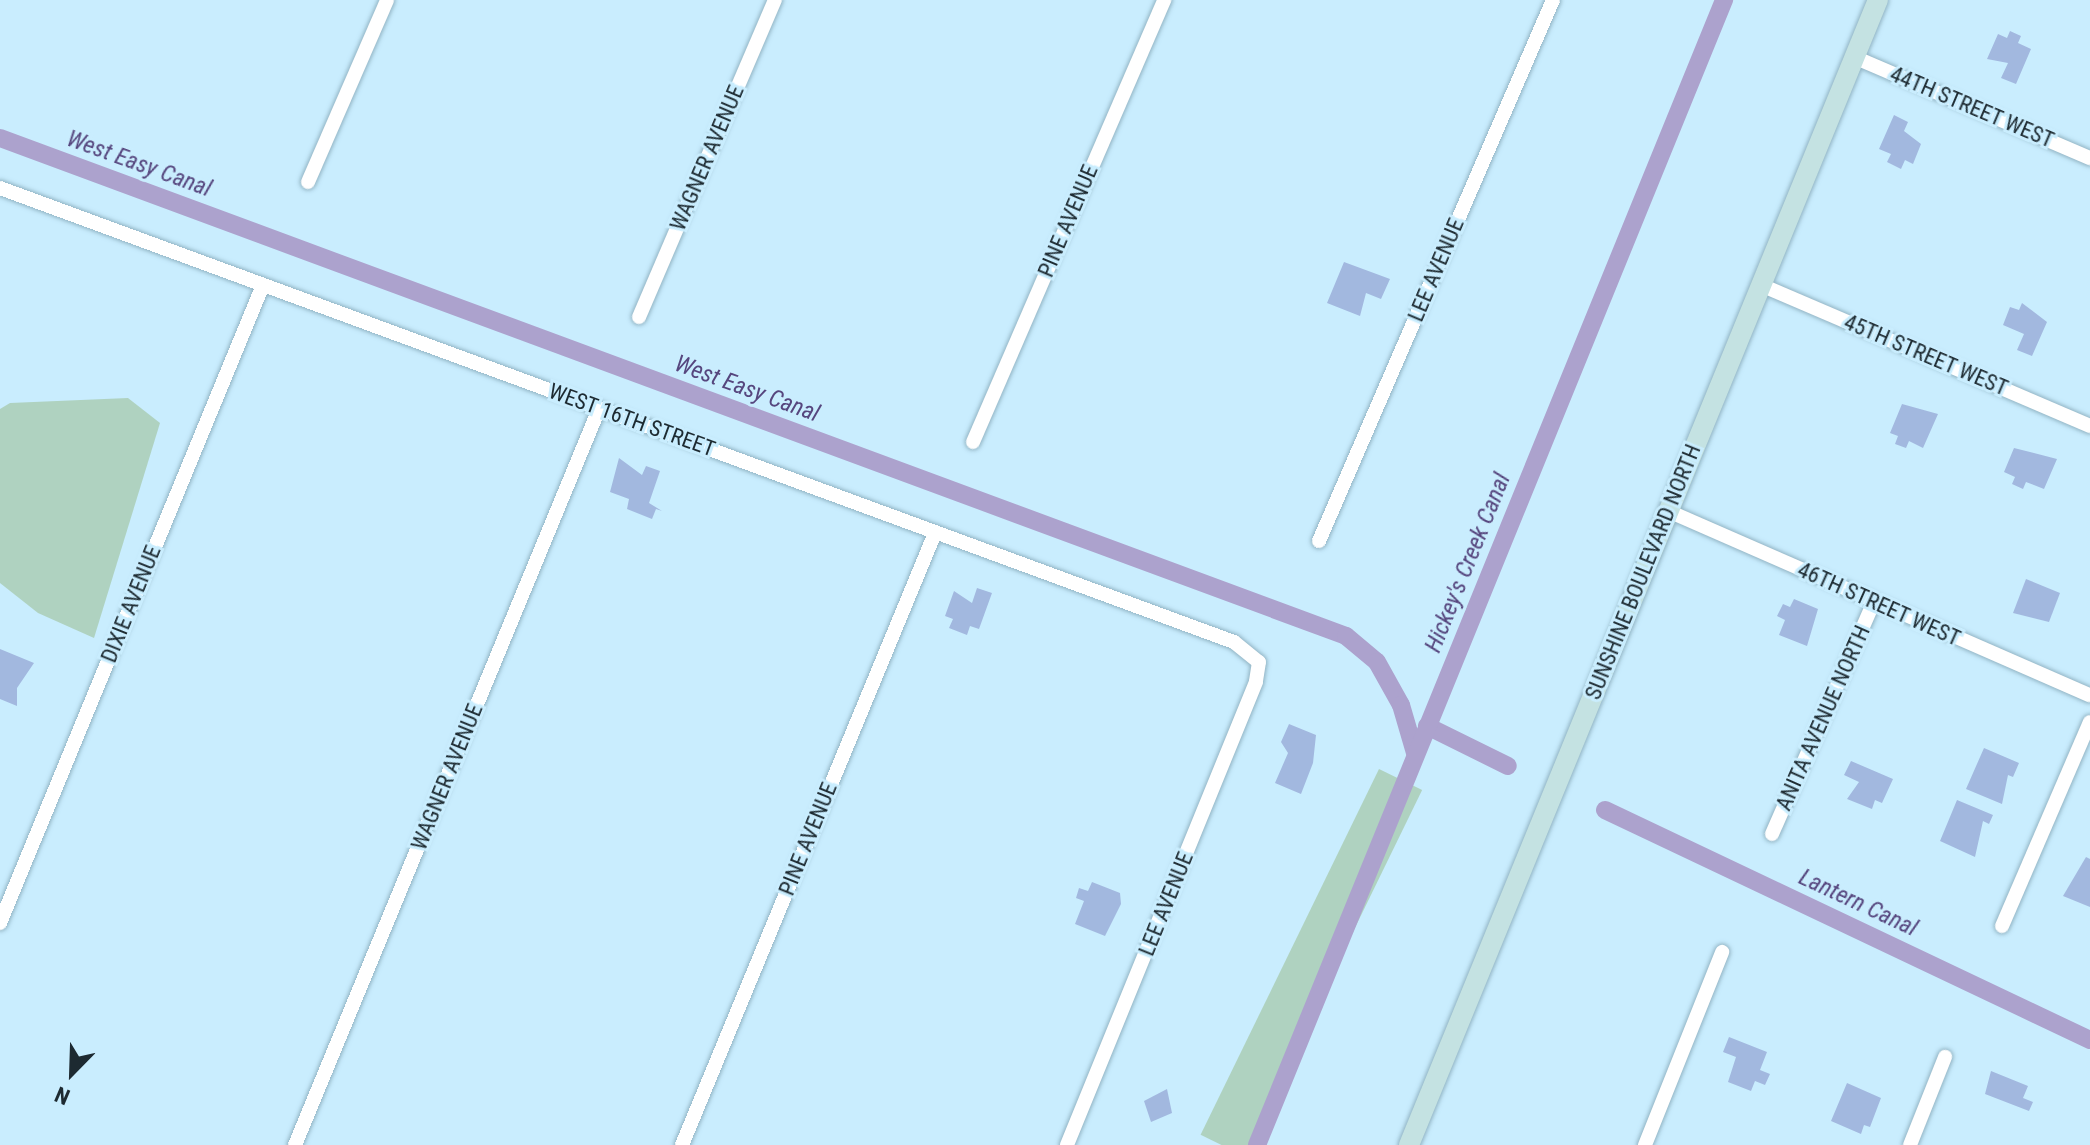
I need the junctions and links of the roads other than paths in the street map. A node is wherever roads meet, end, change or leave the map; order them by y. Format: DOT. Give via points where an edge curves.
graph roads {
  1 [pos="387,0"];
  2 [pos="775,0"];
  3 [pos="1164,0"];
  4 [pos="1553,0"];
  5 [pos="1878,0"];
  6 [pos="1854,57"];
  7 [pos="2090,158"];
  8 [pos="308,182"];
  9 [pos="0,188"];
  10 [pos="263,285"];
  11 [pos="1761,285"];
  12 [pos="639,317"];
  13 [pos="599,409"];
  14 [pos="2090,426"];
  15 [pos="973,442"];
  16 [pos="1668,511"];
  17 [pos="935,533"];
  18 [pos="1319,541"];
  19 [pos="1874,602"];
  20 [pos="1259,662"];
  21 [pos="2090,695"];
  22 [pos="2090,722"];
  23 [pos="1772,834"];
  24 [pos="0,923"];
  25 [pos="2002,926"];
  26 [pos="1722,952"];
  27 [pos="1945,1057"];
  28 [pos="295,1145"];
  29 [pos="682,1145"];
  30 [pos="1067,1145"];
  31 [pos="1409,1145"];
  32 [pos="1645,1145"];
  33 [pos="1910,1145"];
  1 -- 8 [label="street"];
  2 -- 12 [label="street, WAGNER AVENUE"];
  3 -- 15 [label="street, PINE AVENUE"];
  4 -- 18 [label="street, LEE AVENUE"];
  5 -- 6 [label="street, SUNSHINE BOULEVARD NORTH"];
  6 -- 7 [label="street, 44TH STREET WEST"];
  6 -- 11 [label="street, SUNSHINE BOULEVARD NORTH"];
  9 -- 10 [label="street, WEST 16TH STREET"];
  10 -- 13 [label="street, WEST 16TH STREET"];
  10 -- 24 [label="street, DIXIE AVENUE"];
  11 -- 14 [label="street, 45TH STREET WEST"];
  11 -- 16 [label="street, SUNSHINE BOULEVARD NORTH"];
  13 -- 17 [label="street, WEST 16TH STREET"];
  13 -- 28 [label="street, WAGNER AVENUE"];
  16 -- 19 [label="street, 46TH STREET WEST"];
  16 -- 31 [label="street, SUNSHINE BOULEVARD NORTH"];
  17 -- 20 [label="street, WEST 16TH STREET" via="1234,642"];
  17 -- 29 [label="street, PINE AVENUE"];
  19 -- 21 [label="street, 46TH STREET WEST"];
  19 -- 23 [label="street, ANITA AVENUE NORTH"];
  20 -- 30 [label="street, LEE AVENUE" via="1256,682"];
  22 -- 25 [label="street"];
  26 -- 32 [label="street"];
  27 -- 33 [label="street"];
}
